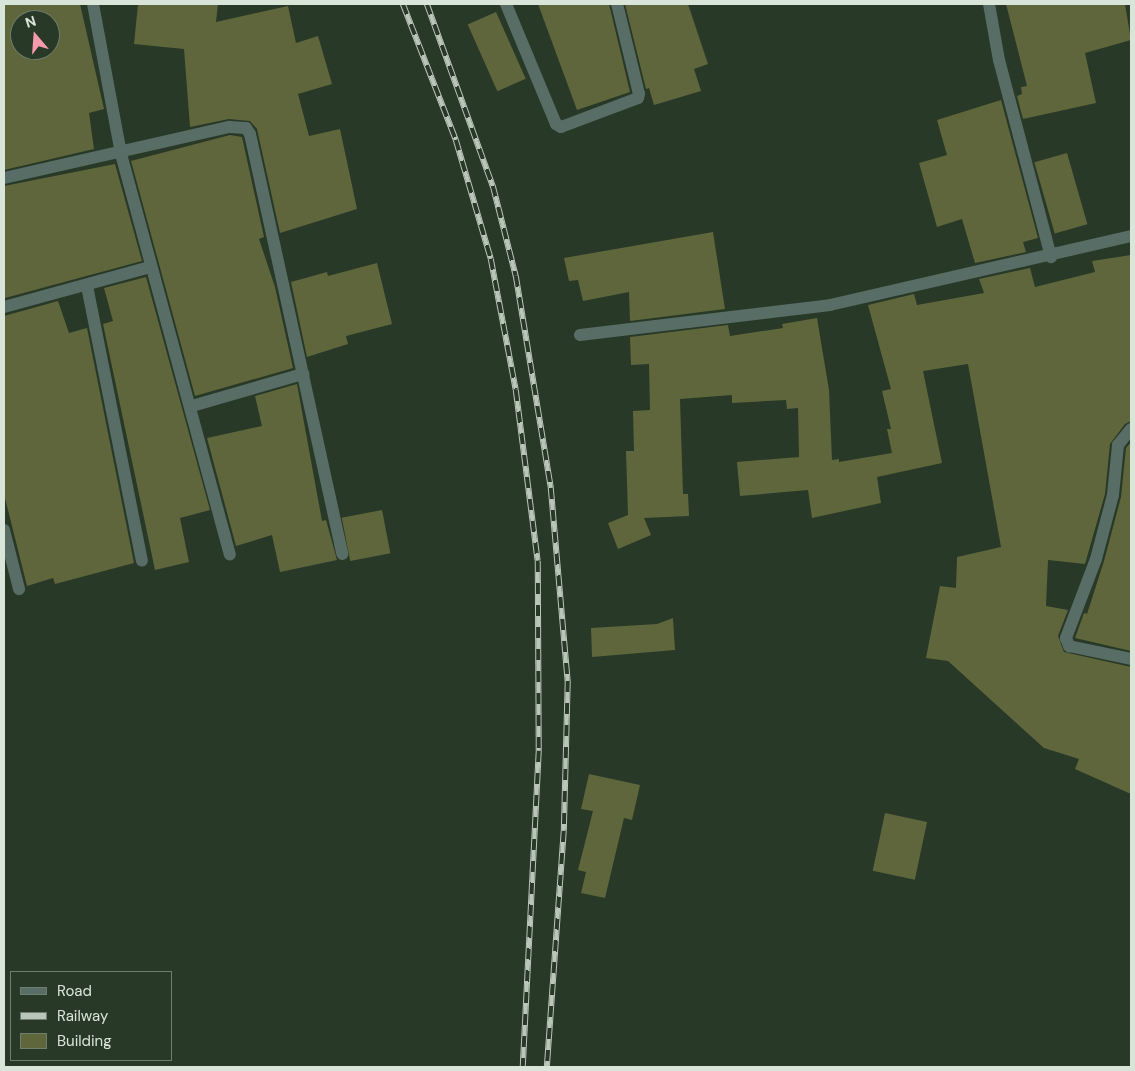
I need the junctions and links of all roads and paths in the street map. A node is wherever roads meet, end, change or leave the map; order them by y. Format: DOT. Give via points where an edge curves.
graph roads {
  1 [pos="93,4"];
  2 [pos="506,4"];
  3 [pos="617,4"];
  4 [pos="989,4"];
  5 [pos="121,154"];
  6 [pos="4,178"];
  7 [pos="1131,236"];
  8 [pos="1051,257"];
  9 [pos="150,267"];
  10 [pos="87,286"];
  11 [pos="4,307"];
  12 [pos="580,335"];
  13 [pos="304,374"];
  14 [pos="192,406"];
  15 [pos="1131,429"];
  16 [pos="4,530"];
  17 [pos="230,554"];
  18 [pos="342,554"];
  19 [pos="142,561"];
  20 [pos="19,589"];
  21 [pos="1131,660"];
  1 -- 5 [label="street"];
  2 -- 3 [label="street" via="560,127 638,98"];
  4 -- 8 [label="street" via="999,60"];
  5 -- 6 [label="street"];
  5 -- 9 [label="street"];
  5 -- 13 [label="street" via="229,128 246,128 250,134"];
  7 -- 8 [label="street"];
  8 -- 12 [label="street" via="830,305"];
  9 -- 10 [label="street"];
  9 -- 14 [label="street"];
  10 -- 11 [label="street"];
  10 -- 19 [label="street"];
  13 -- 14 [label="street"];
  13 -- 18 [label="street"];
  14 -- 17 [label="street"];
  15 -- 21 [label="street" via="1118,445 1113,495 1096,559 1066,638 1070,646"];
  16 -- 20 [label="street"];
}
